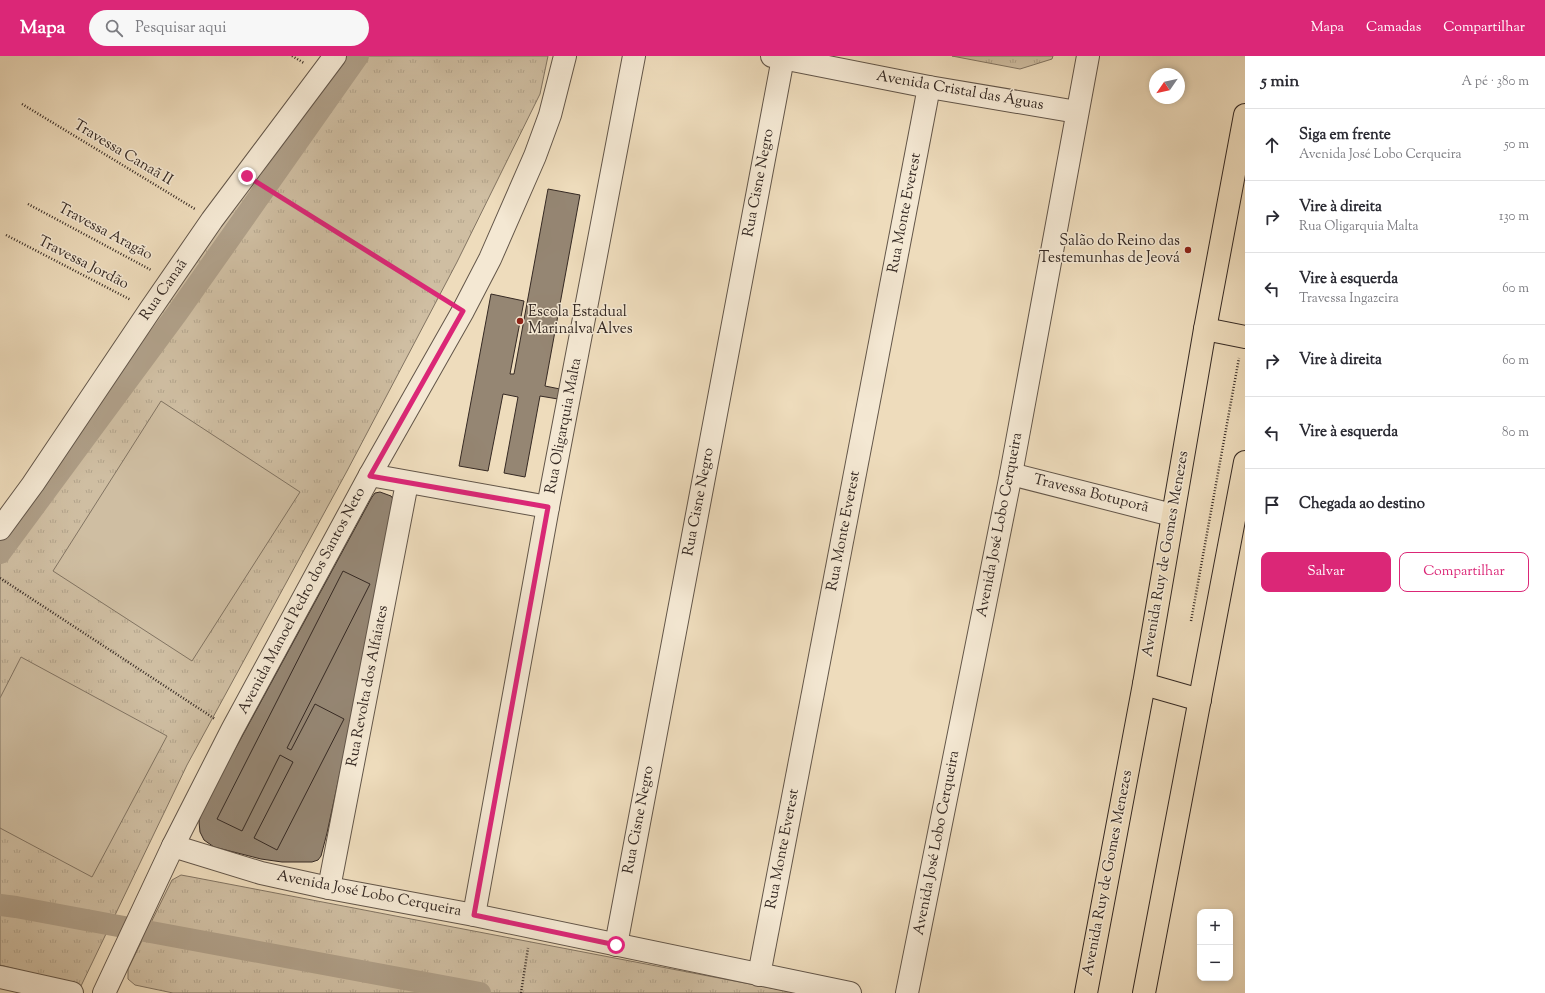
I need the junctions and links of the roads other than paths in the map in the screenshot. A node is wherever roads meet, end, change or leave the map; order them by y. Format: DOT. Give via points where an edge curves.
graph roads {
  1 [pos="335,56"];
  2 [pos="565,56"];
  3 [pos="634,56"];
  4 [pos="1088,56"];
  5 [pos="777,57"];
  6 [pos="929,87"];
  7 [pos="1077,112"];
  8 [pos="1245,115"];
  9 [pos="1205,329"];
  10 [pos="1245,338"];
  11 [pos="1245,462"];
  12 [pos="1011,474"];
  13 [pos="370,476"];
  14 [pos="407,483"];
  15 [pos="548,507"];
  16 [pos="1172,515"];
  17 [pos="1239,528"];
  18 [pos="0,529"];
  19 [pos="1144,684"];
  20 [pos="1200,700"];
  21 [pos="173,846"];
  22 [pos="329,888"];
  23 [pos="474,915"];
  24 [pos="616,945"];
  25 [pos="759,975"];
  26 [pos="0,977"];
  27 [pos="72,993"];
  28 [pos="104,993"];
  29 [pos="850,993"];
  30 [pos="907,993"];
  31 [pos="1086,993"];
  32 [pos="1144,993"];
  1 -- 18 [label="street, Rua Canaã" via="212,220"];
  2 -- 13 [label="street, Avenida Manoel Pedro dos Santos Neto" via="550,115 535,156 490,259"];
  3 -- 15 [label="street, Rua Oligarquia Malta"];
  4 -- 7 [label="street, Avenida José Lobo Cerqueira"];
  5 -- 6 [label="street, Avenida Cristal das Águas"];
  5 -- 24 [label="street, Rua Cisne Negro"];
  6 -- 7 [label="street, Avenida Cristal das Águas"];
  6 -- 25 [label="street, Rua Monte Everest"];
  7 -- 12 [label="street, Avenida José Lobo Cerqueira"];
  8 -- 9 [label="main road, Avenida Ruy de Gomes Menezes"];
  9 -- 10 [label="main road"];
  9 -- 16 [label="main road, Avenida Ruy de Gomes Menezes"];
  11 -- 17 [label="main road"];
  12 -- 16 [label="street, Travessa Botuporã"];
  12 -- 30 [label="street, Avenida José Lobo Cerqueira"];
  13 -- 14 [label="street"];
  13 -- 21 [label="street, Avenida Manoel Pedro dos Santos Neto" via="232,730"];
  14 -- 15 [label="street"];
  14 -- 22 [label="street, Rua Revolta dos Alfaiates"];
  15 -- 23 [label="street, Rua Oligarquia Malta"];
  16 -- 19 [label="main road, Avenida Ruy de Gomes Menezes"];
  17 -- 20 [label="main road"];
  19 -- 20 [label="main road"];
  19 -- 31 [label="main road, Avenida Ruy de Gomes Menezes"];
  20 -- 32 [label="main road"];
  21 -- 22 [label="street, Avenida José Lobo Cerqueira" via="261,873"];
  21 -- 28 [label="street, Avenida Manoel Pedro dos Santos Neto"];
  22 -- 23 [label="street, Avenida José Lobo Cerqueira"];
  23 -- 24 [label="street, Avenida José Lobo Cerqueira"];
  24 -- 25 [label="street, Avenida José Lobo Cerqueira"];
  25 -- 29 [label="street, Avenida José Lobo Cerqueira"];
  26 -- 27 [label="street"];
}
